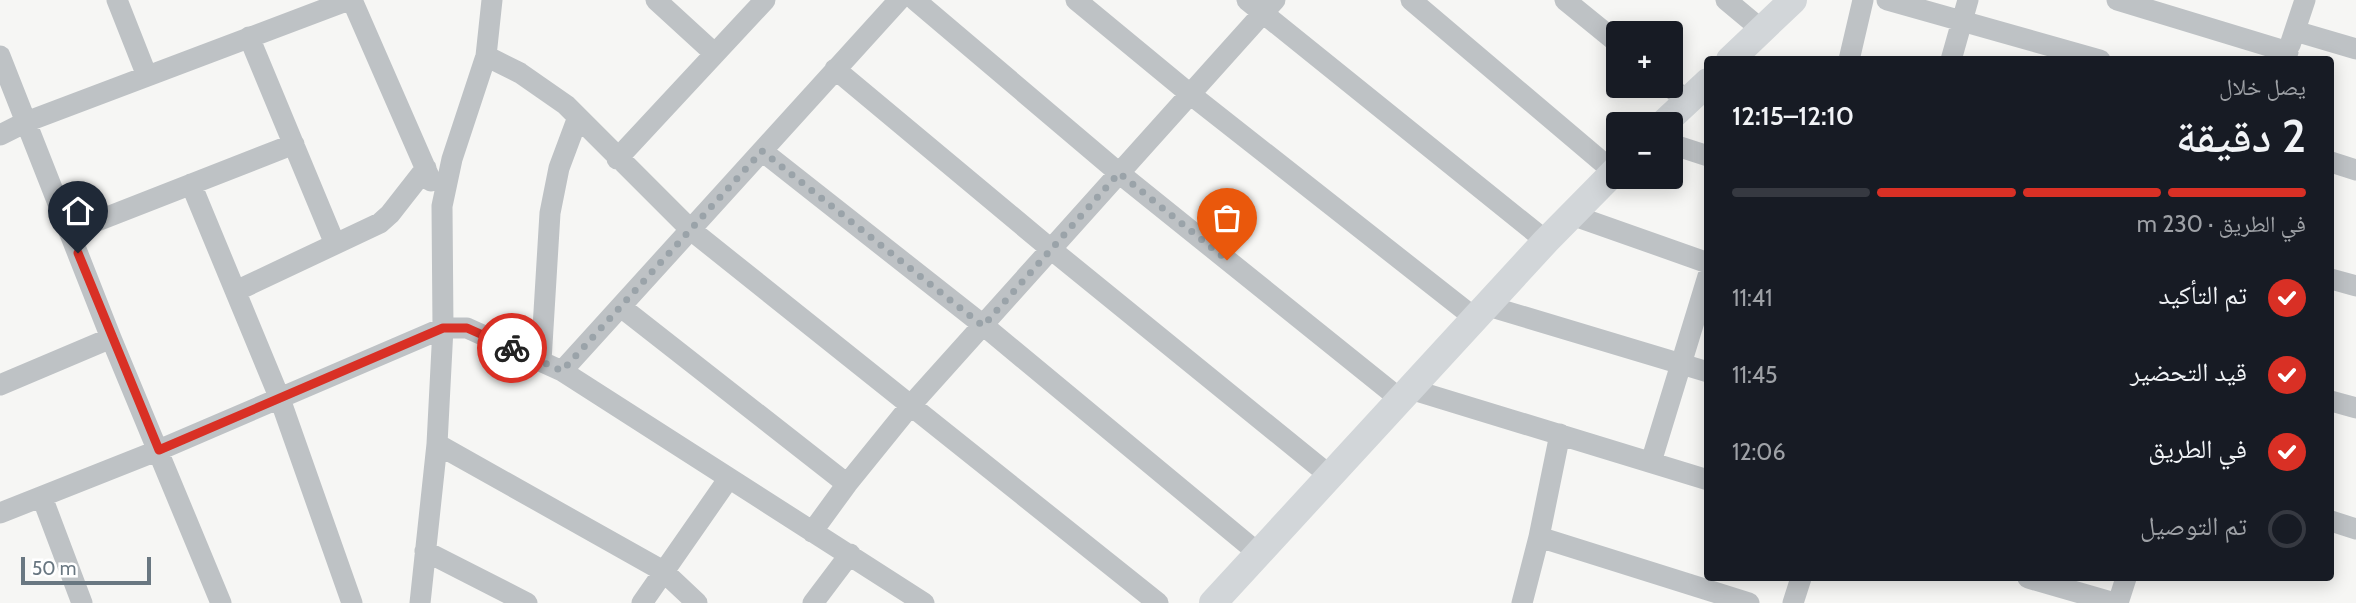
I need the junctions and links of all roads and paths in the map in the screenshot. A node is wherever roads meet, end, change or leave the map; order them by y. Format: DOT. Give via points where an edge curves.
graph roads {
  1 [pos="117,0"];
  2 [pos="351,0"];
  3 [pos="492,0"];
  4 [pos="656,0"];
  5 [pos="765,0"];
  6 [pos="899,0"];
  7 [pos="915,0"];
  8 [pos="1076,0"];
  9 [pos="1411,0"];
  10 [pos="1565,0"];
  11 [pos="1726,0"];
  12 [pos="1793,0"];
  13 [pos="1863,0"];
  14 [pos="1887,0"];
  15 [pos="1968,0"];
  16 [pos="2117,0"];
  17 [pos="2302,1"];
  18 [pos="1262,4"];
  19 [pos="1962,22"];
  20 [pos="1762,30"];
  21 [pos="2295,31"];
  22 [pos="1606,33"];
  23 [pos="249,37"];
  24 [pos="2356,49"];
  25 [pos="715,54"];
  26 [pos="0,56"];
  27 [pos="486,56"];
  28 [pos="1738,56"];
  29 [pos="1850,56"];
  30 [pos="1952,56"];
  31 [pos="2085,56"];
  32 [pos="2286,56"];
  33 [pos="835,69"];
  34 [pos="147,76"];
  35 [pos="1704,84"];
  36 [pos="1683,92"];
  37 [pos="1190,94"];
  38 [pos="578,117"];
  39 [pos="26,122"];
  40 [pos="0,135"];
  41 [pos="294,144"];
  42 [pos="1683,148"];
  43 [pos="762,151"];
  44 [pos="1704,155"];
  45 [pos="617,159"];
  46 [pos="1606,162"];
  47 [pos="2334,163"];
  48 [pos="426,168"];
  49 [pos="2356,170"];
  50 [pos="1119,173"];
  51 [pos="1606,180"];
  52 [pos="191,184"];
  53 [pos="442,206"];
  54 [pos="1572,215"];
  55 [pos="691,230"];
  56 [pos="69,232"];
  57 [pos="1546,241"];
  58 [pos="335,244"];
  59 [pos="1052,250"];
  60 [pos="1704,262"];
  61 [pos="2334,280"];
  62 [pos="2356,286"];
  63 [pos="1704,290"];
  64 [pos="236,291"];
  65 [pos="621,307"];
  66 [pos="1482,312"];
  67 [pos="983,326"];
  68 [pos="443,328"];
  69 [pos="111,338"];
  70 [pos="541,361"];
  71 [pos="1682,364"];
  72 [pos="562,371"];
  73 [pos="1704,371"];
  74 [pos="0,385"];
  75 [pos="1405,394"];
  76 [pos="280,399"];
  77 [pos="2334,402"];
  78 [pos="911,405"];
  79 [pos="2356,408"];
  80 [pos="1560,434"];
  81 [pos="437,444"];
  82 [pos="159,450"];
  83 [pos="1651,462"];
  84 [pos="1329,475"];
  85 [pos="729,478"];
  86 [pos="1704,479"];
  87 [pos="846,484"];
  88 [pos="42,497"];
  89 [pos="0,513"];
  90 [pos="2334,522"];
  91 [pos="2356,529"];
  92 [pos="812,532"];
  93 [pos="1539,537"];
  94 [pos="425,551"];
  95 [pos="1258,553"];
  96 [pos="850,554"];
  97 [pos="663,571"];
  98 [pos="1800,581"];
  99 [pos="2039,581"];
  100 [pos="2125,581"];
  101 [pos="414,601"];
  102 [pos="81,603"];
  103 [pos="221,603"];
  104 [pos="352,603"];
  105 [pos="527,603"];
  106 [pos="642,603"];
  107 [pos="697,603"];
  108 [pos="813,603"];
  109 [pos="924,603"];
  110 [pos="1158,603"];
  111 [pos="1213,603"];
  112 [pos="1522,603"];
  113 [pos="1749,603"];
  114 [pos="1793,603"];
  115 [pos="2116,603"];
  1 -- 34 [label="street"];
  2 -- 23 [label="street"];
  2 -- 48 [label="street"];
  3 -- 27 [label="street"];
  4 -- 25 [label="street"];
  5 -- 25 [label="street"];
  6 -- 33 [label="street"];
  7 -- 50 [label="street"];
  8 -- 37 [label="street"];
  9 -- 46 [label="street"];
  10 -- 22 [label="street"];
  11 -- 20 [label="street"];
  12 -- 20 [label="main road"];
  13 -- 29 [label="street"];
  14 -- 19 [label="street"];
  15 -- 19 [label="street"];
  16 -- 32 [label="street"];
  17 -- 21 [label="street"];
  18 -- 37 [label="street"];
  18 -- 57 [label="street"];
  19 -- 30 [label="street"];
  19 -- 31 [label="street"];
  20 -- 28 [label="main road"];
  21 -- 24 [label="street"];
  21 -- 32 [label="street"];
  23 -- 34 [label="street"];
  23 -- 41 [label="street"];
  25 -- 45 [label="street"];
  26 -- 39 [label="street"];
  27 -- 38 [label="street" via="549,92"];
  27 -- 53 [label="street" via="452,159"];
  33 -- 43 [label="street"];
  33 -- 59 [label="street"];
  34 -- 39 [label="street"];
  35 -- 36 [label="main road"];
  37 -- 50 [label="street"];
  37 -- 66 [label="street"];
  38 -- 45 [label="street"];
  38 -- 70 [label="street" via="559,169 550,213"];
  39 -- 40 [label="street"];
  39 -- 56 [label="street"];
  41 -- 52 [label="street"];
  41 -- 58 [label="street"];
  42 -- 44 [label="street"];
  43 -- 55 [label="street"];
  43 -- 67 [label="street"];
  45 -- 55 [label="street"];
  47 -- 49 [label="street"];
  48 -- 53 [label="street"];
  48 -- 58 [label="street" via="380,223"];
  50 -- 59 [label="street"];
  50 -- 75 [label="street"];
  51 -- 54 [label="main road"];
  52 -- 56 [label="street"];
  52 -- 64 [label="street"];
  53 -- 68 [label="street"];
  54 -- 57 [label="main road"];
  54 -- 60 [label="street"];
  55 -- 65 [label="street"];
  55 -- 78 [label="street"];
  56 -- 69 [label="street"];
  57 -- 66 [label="main road"];
  58 -- 64 [label="street"];
  59 -- 67 [label="street"];
  59 -- 84 [label="street"];
  61 -- 62 [label="street"];
  63 -- 71 [label="street"];
  64 -- 76 [label="street"];
  65 -- 72 [label="street"];
  65 -- 87 [label="street"];
  66 -- 71 [label="street"];
  66 -- 75 [label="main road"];
  67 -- 78 [label="street"];
  67 -- 95 [label="street"];
  68 -- 70 [label="street" via="467,328"];
  68 -- 76 [label="street"];
  68 -- 81 [label="street"];
  69 -- 74 [label="street"];
  69 -- 82 [label="street"];
  70 -- 72 [label="street"];
  71 -- 73 [label="street"];
  71 -- 83 [label="street"];
  72 -- 85 [label="street"];
  75 -- 80 [label="street"];
  75 -- 84 [label="main road"];
  76 -- 82 [label="street"];
  76 -- 104 [label="street"];
  77 -- 79 [label="street"];
  78 -- 87 [label="street"];
  78 -- 110 [label="street"];
  80 -- 83 [label="street"];
  80 -- 93 [label="street"];
  81 -- 94 [label="street"];
  81 -- 97 [label="street"];
  82 -- 88 [label="street"];
  82 -- 103 [label="street"];
  83 -- 86 [label="street"];
  84 -- 95 [label="main road"];
  85 -- 92 [label="street"];
  85 -- 97 [label="street"];
  87 -- 92 [label="street"];
  88 -- 89 [label="street"];
  88 -- 102 [label="street"];
  90 -- 91 [label="street"];
  92 -- 96 [label="street"];
  93 -- 112 [label="street"];
  93 -- 113 [label="street"];
  94 -- 101 [label="street"];
  94 -- 105 [label="street"];
  95 -- 111 [label="main road"];
  96 -- 108 [label="street"];
  96 -- 109 [label="street"];
  97 -- 106 [label="street"];
  97 -- 107 [label="street"];
  98 -- 114 [label="street"];
  99 -- 115 [label="street"];
  100 -- 115 [label="street"];
}
